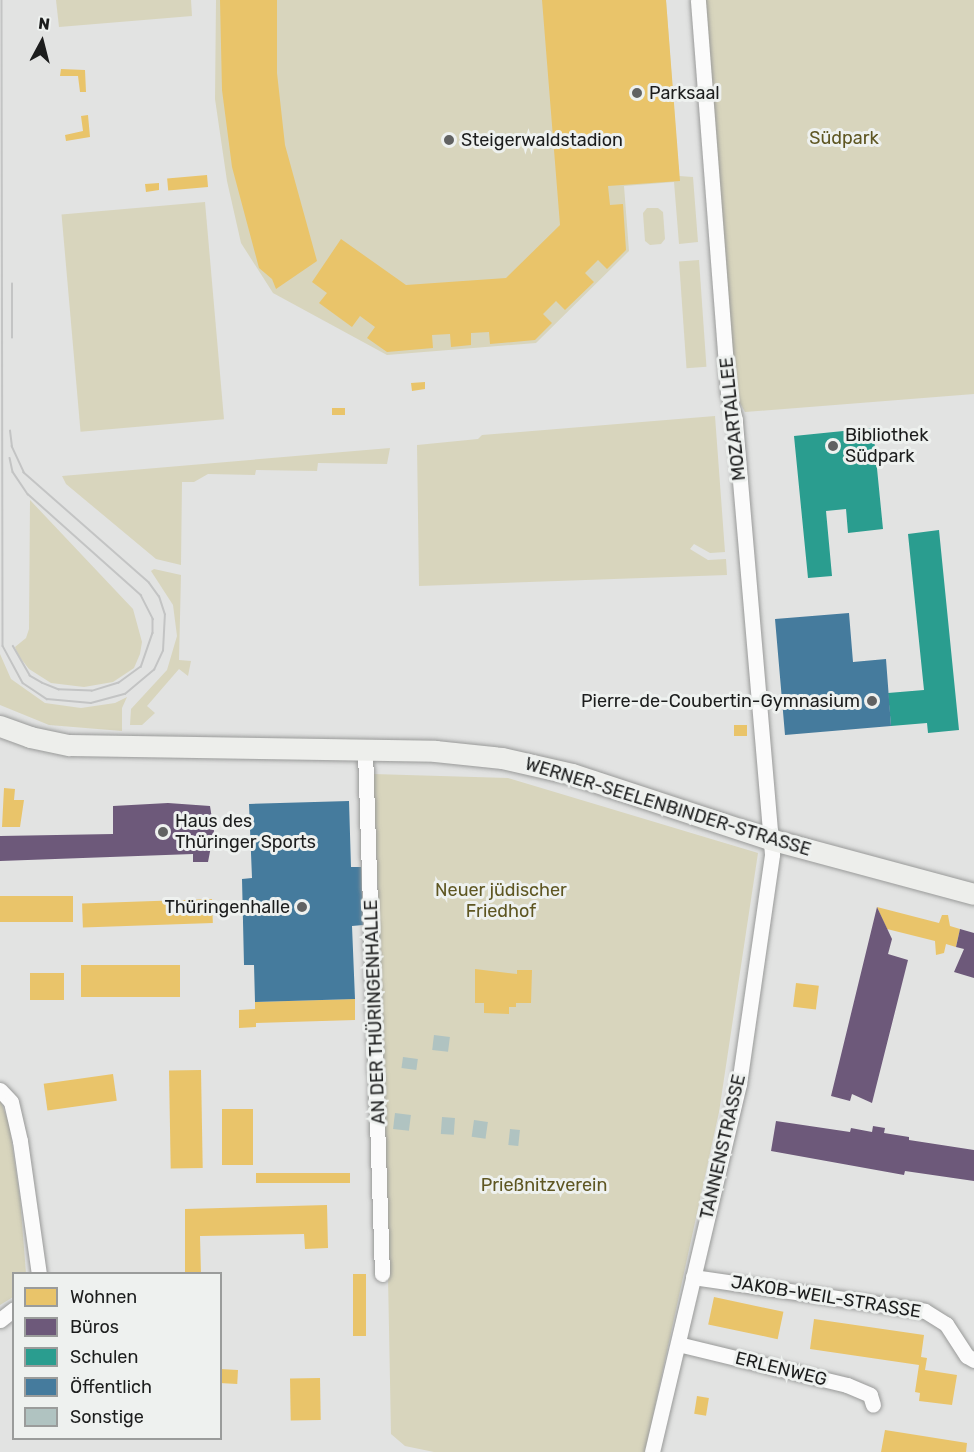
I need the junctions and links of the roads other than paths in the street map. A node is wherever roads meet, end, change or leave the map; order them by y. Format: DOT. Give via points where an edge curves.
graph roads {
  1 [pos="698,0"];
  2 [pos="0,726"];
  3 [pos="365,751"];
  4 [pos="770,839"];
  5 [pos="974,894"];
  6 [pos="0,1089"];
  7 [pos="39,1272"];
  8 [pos="382,1274"];
  9 [pos="693,1277"];
  10 [pos="678,1344"];
  11 [pos="974,1360"];
  12 [pos="873,1405"];
  13 [pos="652,1452"];
  1 -- 4 [label="street, MOZARTALLEE" via="728,391 735,420"];
  2 -- 3 [label="street, WERNER-SEELENBINDER-STRASSE" via="69,745"];
  3 -- 4 [label="street, WERNER-SEELENBINDER-STRASSE" via="435,751 502,758 572,774"];
  3 -- 8 [label="street, AN DER THÜRINGENHALLE"];
  4 -- 5 [label="street, WERNER-SEELENBINDER-STRASSE"];
  4 -- 9 [label="street, TANNENSTRASSE" via="772,854 739,1084"];
  6 -- 7 [label="street" via="11,1102 20,1141"];
  9 -- 10 [label="street, TANNENSTRASSE"];
  9 -- 11 [label="street, JAKOB-WEIL-STRASSE" via="925,1311 946,1324 967,1356"];
  10 -- 12 [label="street, ERLENWEG" via="847,1385 870,1395"];
  10 -- 13 [label="street, TANNENSTRASSE"];
}
